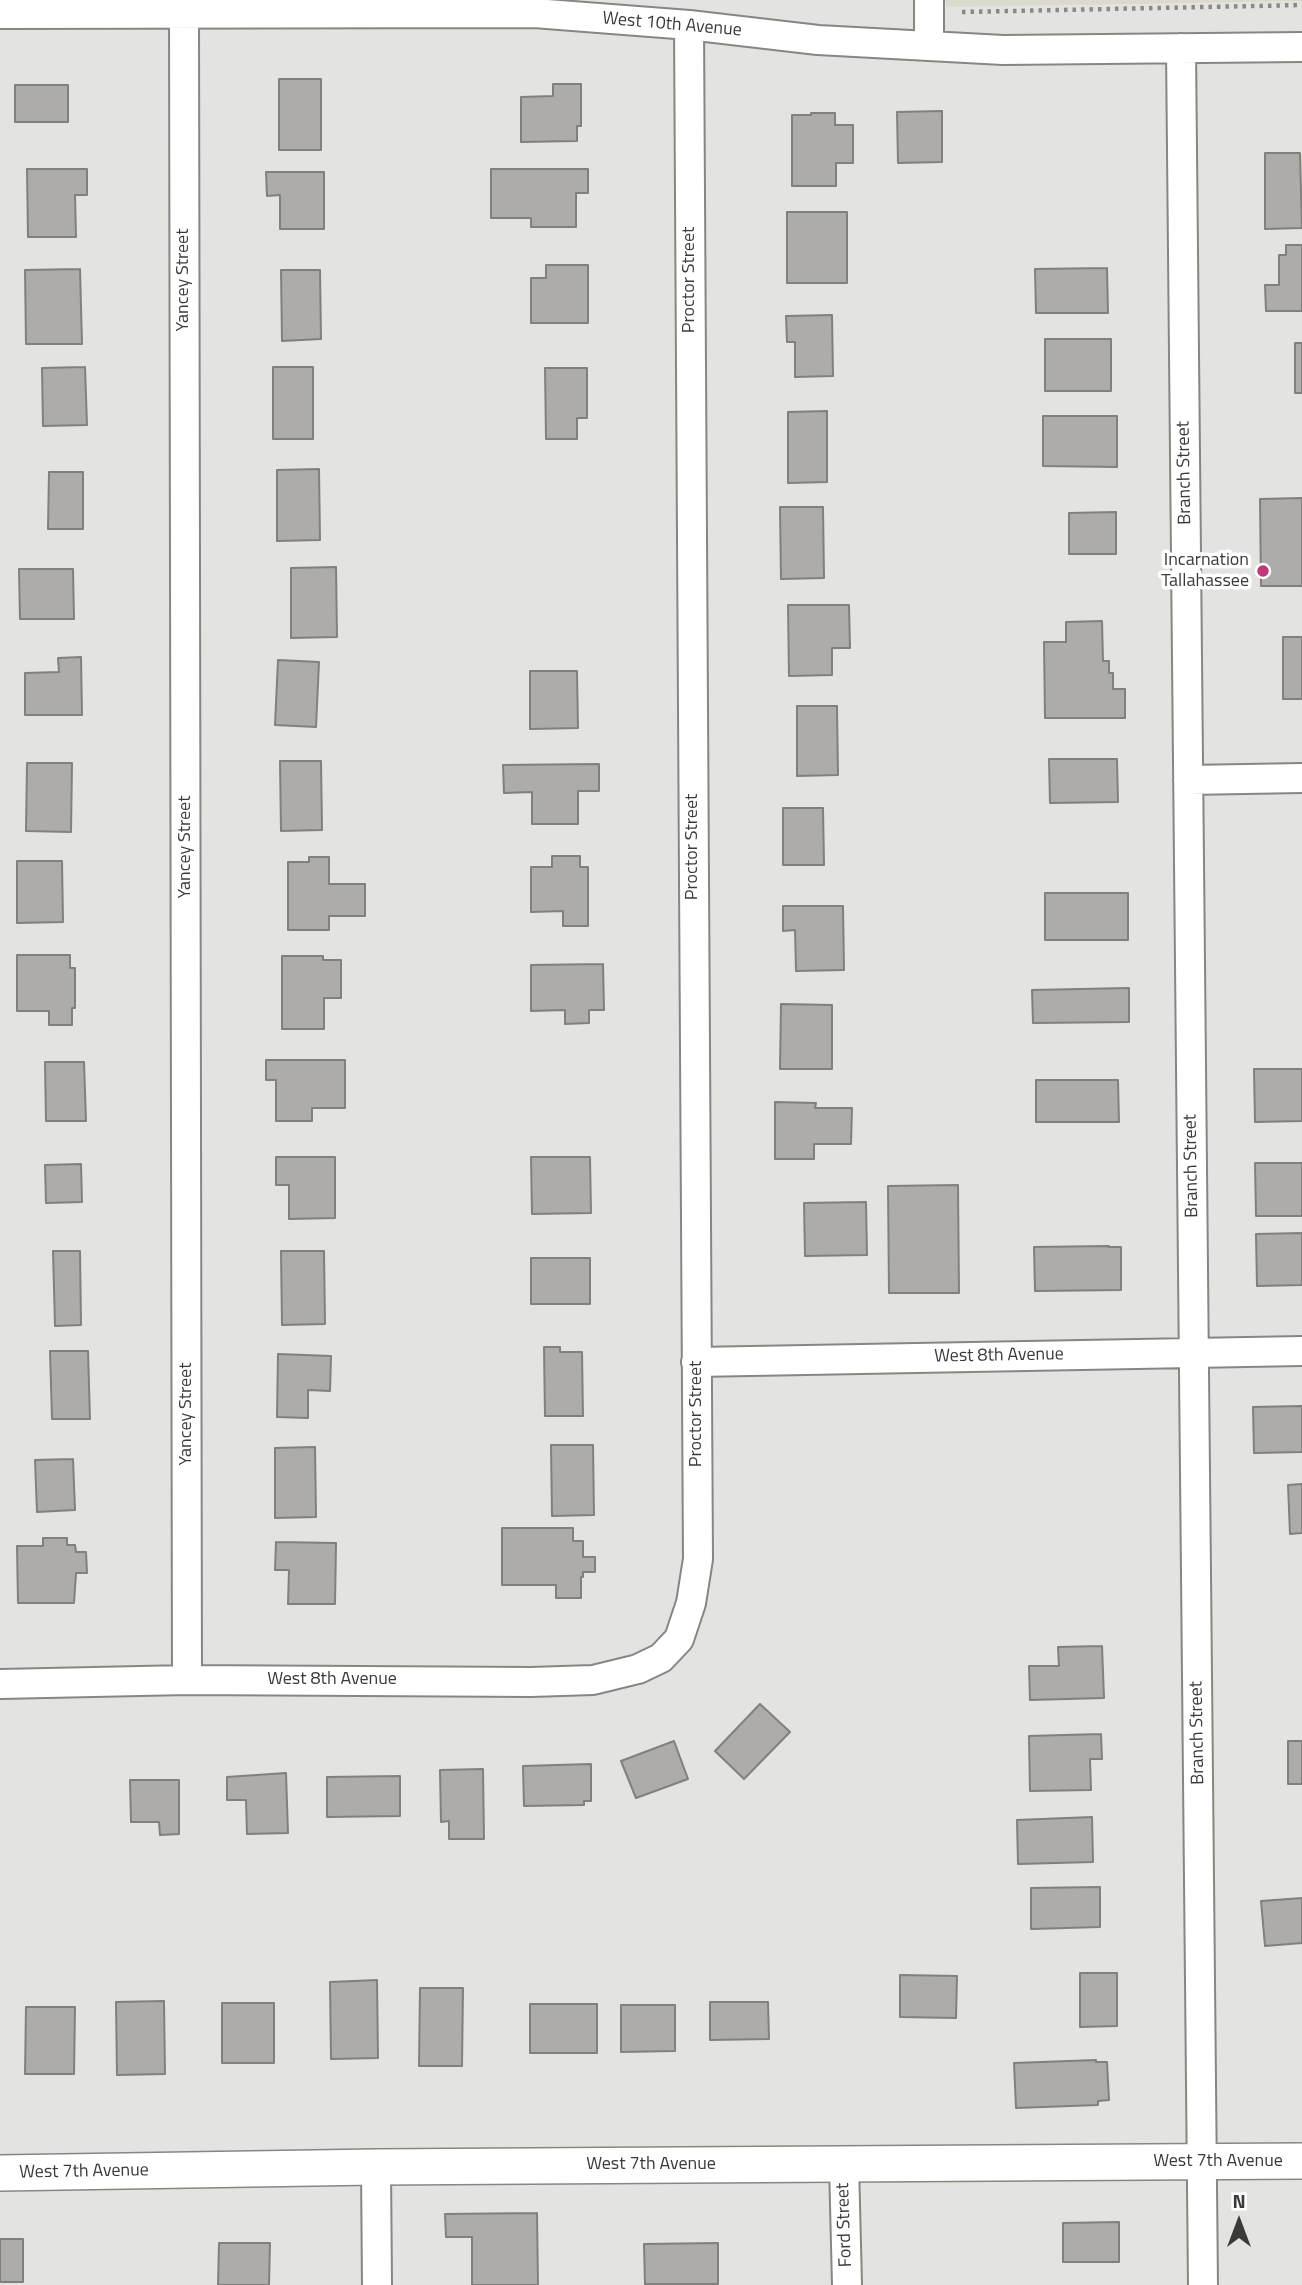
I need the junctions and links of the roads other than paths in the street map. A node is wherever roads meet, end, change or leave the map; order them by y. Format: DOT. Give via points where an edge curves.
graph roads {
  1 [pos="929,6"];
  2 [pos="0,14"];
  3 [pos="184,14"];
  4 [pos="689,25"];
  5 [pos="929,46"];
  6 [pos="1302,47"];
  7 [pos="1181,48"];
  8 [pos="1302,778"];
  9 [pos="1188,780"];
  10 [pos="1302,1351"];
  11 [pos="1194,1353"];
  12 [pos="696,1362"];
  13 [pos="661,1658"];
  14 [pos="187,1680"];
  15 [pos="0,1684"];
  16 [pos="1302,2161"];
  17 [pos="1202,2162"];
  18 [pos="844,2164"];
  19 [pos="376,2167"];
  20 [pos="0,2173"];
  21 [pos="377,2285"];
  22 [pos="847,2285"];
  23 [pos="1203,2285"];
  1 -- 5 [label="street"];
  2 -- 3 [label="street, West 10th Avenue"];
  3 -- 4 [label="street, West 10th Avenue" via="534,13"];
  3 -- 14 [label="street, Yancey Street"];
  4 -- 5 [label="street, West 10th Avenue" via="818,40"];
  4 -- 12 [label="street, Proctor Street"];
  5 -- 7 [label="street, West 10th Avenue"];
  6 -- 7 [label="street, West 10th Avenue"];
  7 -- 9 [label="street, Branch Street"];
  8 -- 9 [label="street"];
  9 -- 11 [label="street, Branch Street"];
  10 -- 11 [label="street, West 8th Avenue"];
  11 -- 12 [label="street, West 8th Avenue"];
  11 -- 17 [label="street, Branch Street"];
  12 -- 13 [label="street, Proctor Street" via="698,1559 679,1639"];
  13 -- 14 [label="street, West 8th Avenue" via="639,1669 593,1680"];
  14 -- 15 [label="street, West 8th Avenue"];
  16 -- 17 [label="street, West 7th Avenue"];
  17 -- 18 [label="street, West 7th Avenue"];
  17 -- 23 [label="street, Branch Street"];
  18 -- 19 [label="street, West 7th Avenue"];
  18 -- 22 [label="street, Ford Street"];
  19 -- 20 [label="street, West 7th Avenue"];
  19 -- 21 [label="street"];
}
